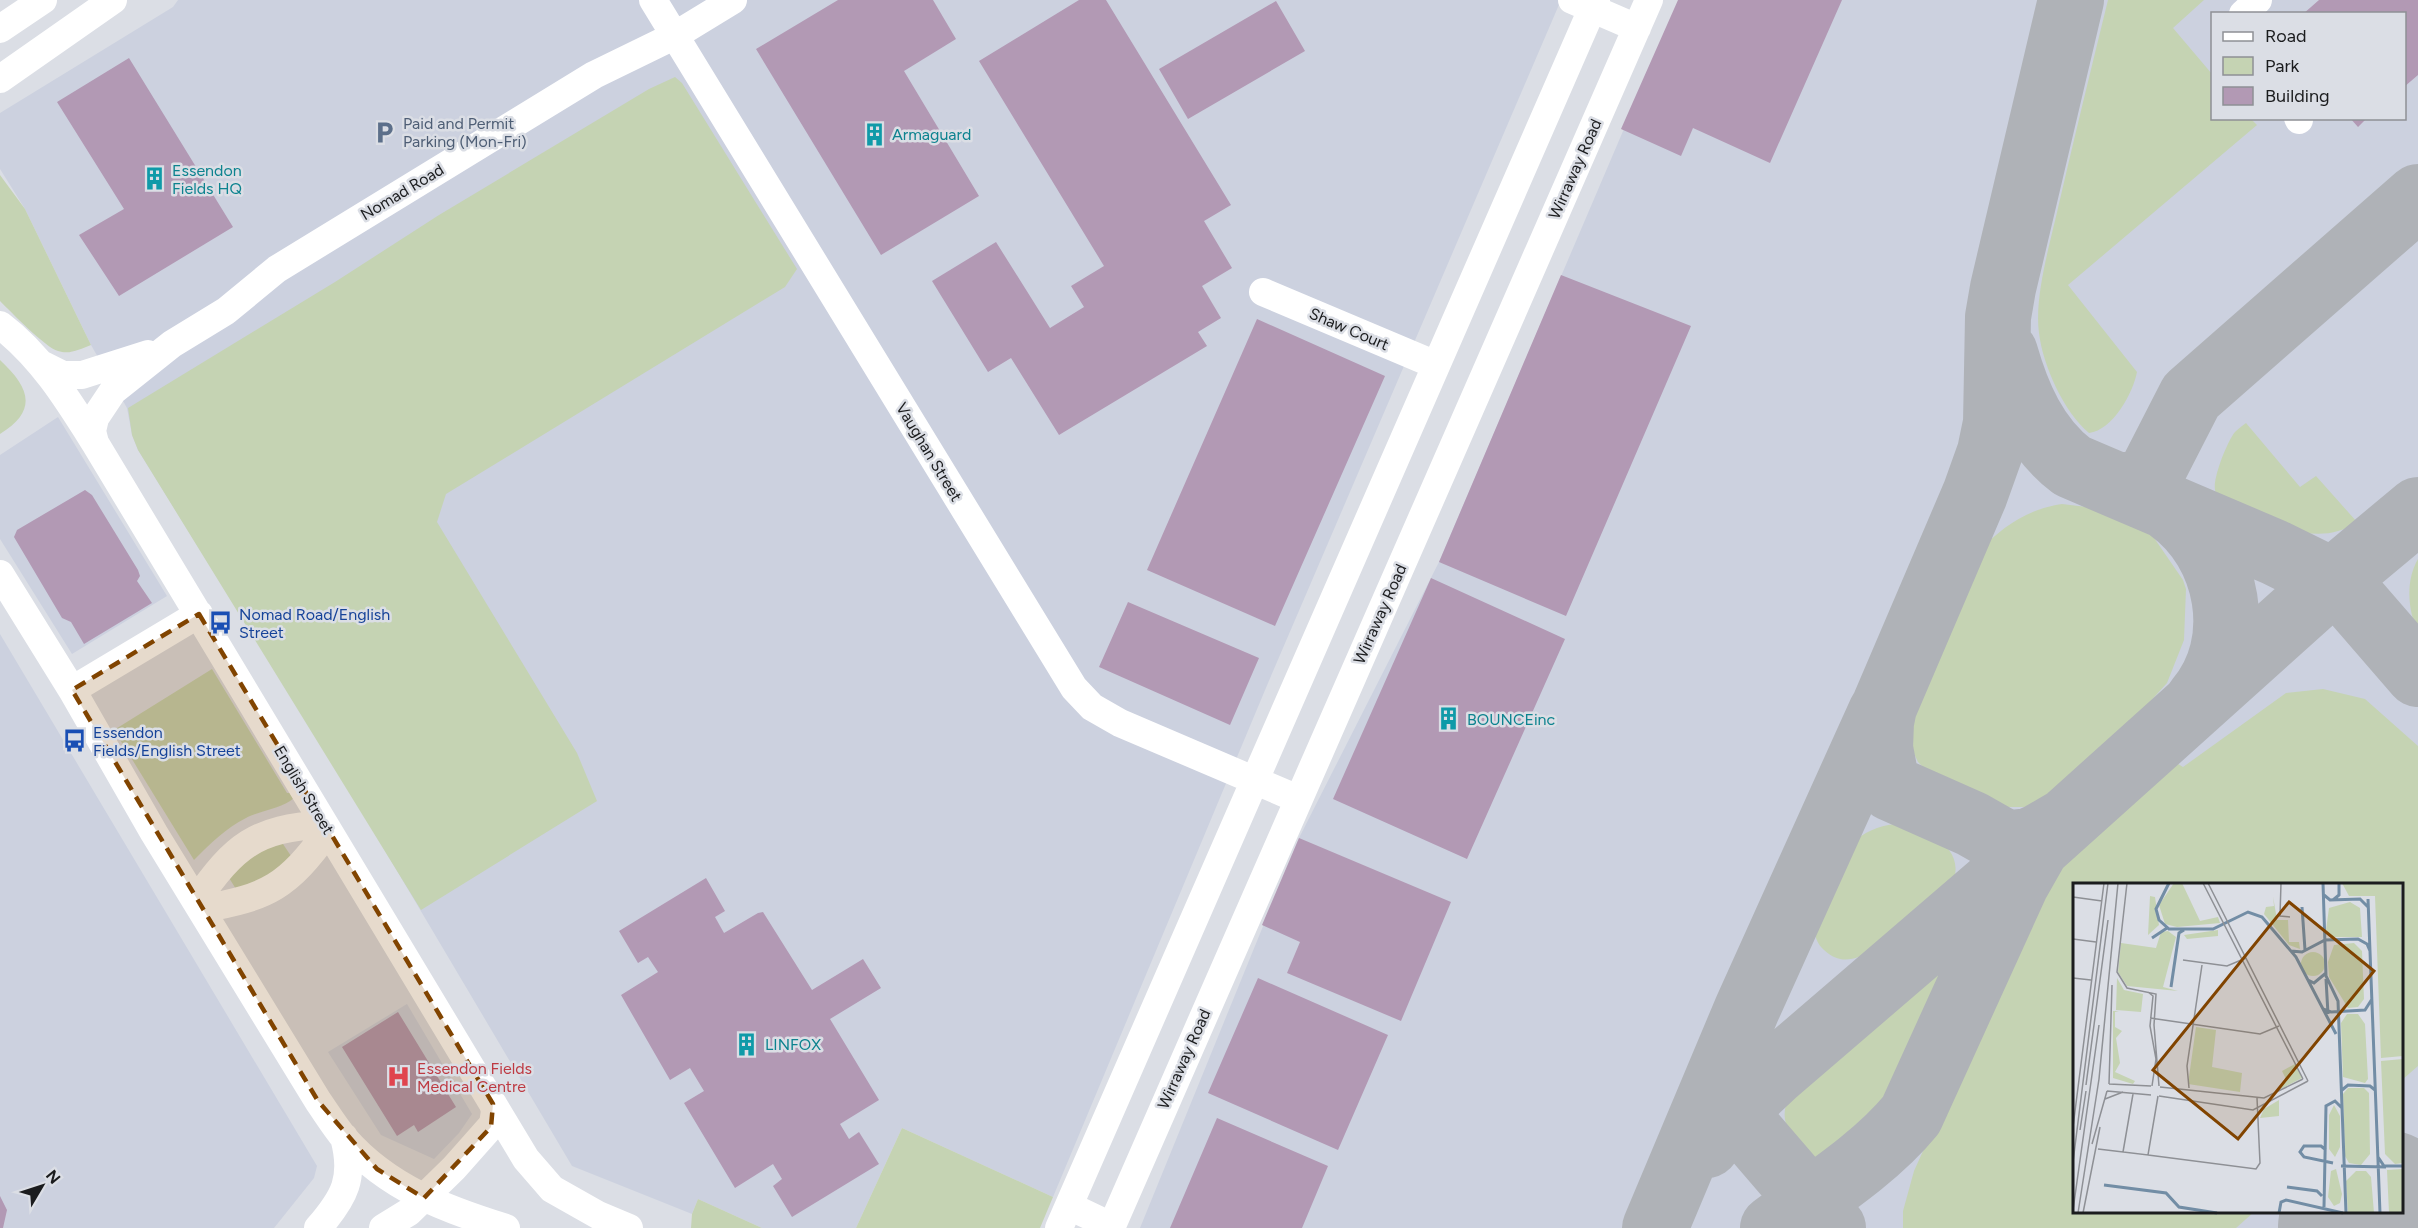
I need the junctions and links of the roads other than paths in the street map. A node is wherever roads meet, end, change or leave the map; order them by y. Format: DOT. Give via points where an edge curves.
graph roads {
  1 [pos="43,0"];
  2 [pos="113,0"];
  3 [pos="652,0"];
  4 [pos="733,0"];
  5 [pos="1649,0"];
  6 [pos="2258,0"];
  7 [pos="1586,3"];
  8 [pos="2245,12"];
  9 [pos="1637,28"];
  10 [pos="0,29"];
  11 [pos="674,36"];
  12 [pos="0,79"];
  13 [pos="1263,292"];
  14 [pos="0,325"];
  15 [pos="172,344"];
  16 [pos="41,364"];
  17 [pos="1436,364"];
  18 [pos="95,443"];
  19 [pos="0,574"];
  20 [pos="199,614"];
  21 [pos="72,690"];
  22 [pos="1254,782"];
  23 [pos="1298,799"];
  24 [pos="326,828"];
  25 [pos="199,905"];
  26 [pos="493,1104"];
  27 [pos="344,1137"];
  28 [pos="424,1198"];
  29 [pos="1064,1217"];
  30 [pos="1111,1227"];
  31 [pos="318,1228"];
  32 [pos="383,1228"];
  33 [pos="506,1228"];
  34 [pos="629,1228"];
  1 -- 10 [label="street"];
  2 -- 12 [label="street"];
  3 -- 11 [label="street, Vaughan Street"];
  4 -- 11 [label="street, Nomad Road"];
  5 -- 9 [label="street, Wirraway Road"];
  6 -- 8 [label="street"];
  7 -- 9 [label="street"];
  7 -- 17 [label="street"];
  9 -- 23 [label="street, Wirraway Road"];
  11 -- 15 [label="street, Nomad Road" via="594,75 323,240 277,269 226,311"];
  11 -- 22 [label="street, Vaughan Street" via="1074,688 1092,707 1120,723"];
  13 -- 17 [label="street, Shaw Court"];
  14 -- 16 [label="street, English Street"];
  15 -- 16 [label="street, Nomad Road" via="82,375 63,375"];
  15 -- 18 [label="street, Nomad Road" via="118,386 104,402 93,425"];
  16 -- 18 [label="street, English Street"];
  17 -- 22 [label="street"];
  18 -- 20 [label="street, English Street"];
  19 -- 21 [label="street"];
  20 -- 21 [label="street"];
  20 -- 24 [label="street, English Street"];
  21 -- 25 [label="street"];
  22 -- 23 [label="street, Vaughan Street"];
  22 -- 29 [label="street"];
  23 -- 30 [label="street, Wirraway Road"];
  24 -- 25 [label="street" via="300,868 278,886 244,901"];
  24 -- 25 [label="street" via="280,829 251,841 220,868"];
  24 -- 26 [label="street, English Street"];
  25 -- 27 [label="street"];
  26 -- 28 [label="street" via="495,1118 491,1126"];
  26 -- 34 [label="street, English Street" via="526,1159 552,1189"];
  27 -- 28 [label="street" via="377,1169"];
  27 -- 31 [label="street" via="349,1176 340,1197"];
  28 -- 32 [label="street"];
  28 -- 33 [label="street"];
  29 -- 30 [label="street"];
}
